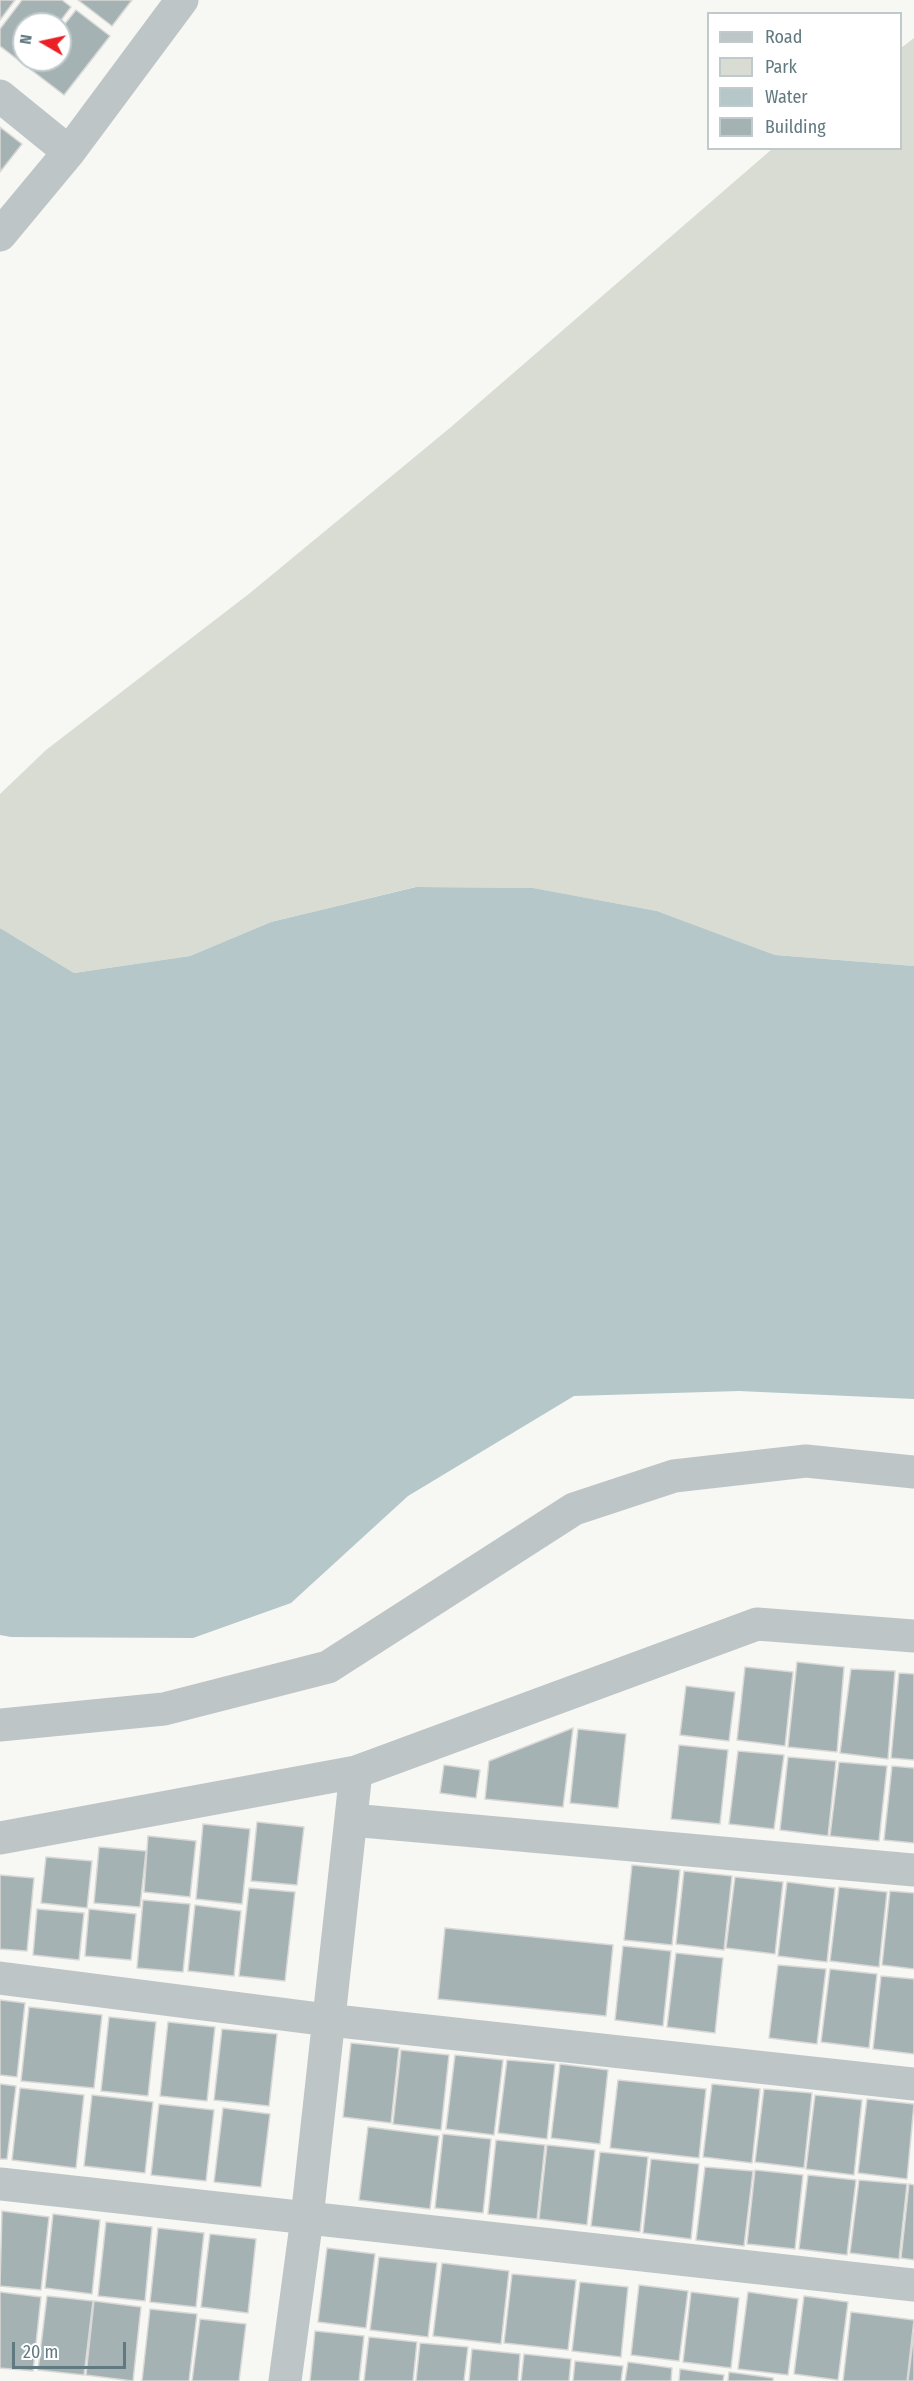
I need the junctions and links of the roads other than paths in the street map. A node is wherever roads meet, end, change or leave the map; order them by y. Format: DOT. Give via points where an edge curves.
graph roads {
  1 [pos="182,0"];
  2 [pos="0,96"];
  3 [pos="69,152"];
  4 [pos="0,235"];
  5 [pos="914,1472"];
  6 [pos="914,1636"];
  7 [pos="0,1725"];
  8 [pos="356,1772"];
  9 [pos="351,1820"];
  10 [pos="0,1838"];
  11 [pos="914,1870"];
  12 [pos="0,1978"];
  13 [pos="328,2020"];
  14 [pos="914,2084"];
  15 [pos="0,2184"];
  16 [pos="306,2218"];
  17 [pos="914,2285"];
  18 [pos="285,2381"];
  1 -- 3 [label="street"];
  2 -- 3 [label="street"];
  3 -- 4 [label="street"];
  5 -- 7 [label="street" via="806,1461 674,1476 574,1509 328,1667 164,1709"];
  6 -- 8 [label="street" via="757,1624"];
  8 -- 9 [label="street"];
  8 -- 10 [label="street"];
  9 -- 11 [label="street"];
  9 -- 13 [label="street"];
  12 -- 13 [label="street"];
  13 -- 14 [label="street"];
  13 -- 16 [label="street"];
  15 -- 16 [label="street"];
  16 -- 17 [label="street"];
  16 -- 18 [label="street"];
}
